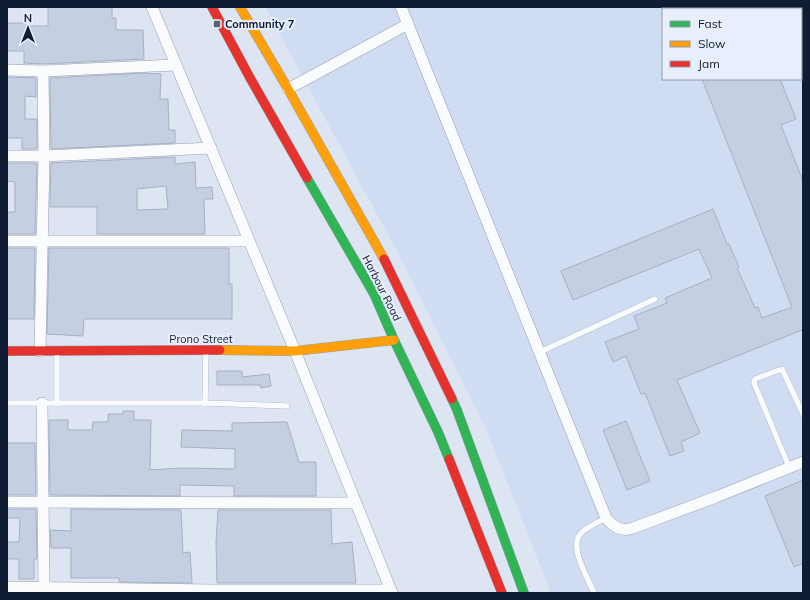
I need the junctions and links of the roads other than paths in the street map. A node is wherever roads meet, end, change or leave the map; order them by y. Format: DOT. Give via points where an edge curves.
graph roads {
  1 [pos="152,7"];
  2 [pos="212,7"];
  3 [pos="240,7"];
  4 [pos="402,7"];
  5 [pos="408,24"];
  6 [pos="175,65"];
  7 [pos="7,70"];
  8 [pos="43,71"];
  9 [pos="288,89"];
  10 [pos="211,148"];
  11 [pos="7,156"];
  12 [pos="44,156"];
  13 [pos="249,241"];
  14 [pos="7,242"];
  15 [pos="42,242"];
  16 [pos="655,299"];
  17 [pos="394,340"];
  18 [pos="206,350"];
  19 [pos="7,351"];
  20 [pos="40,351"];
  21 [pos="57,351"];
  22 [pos="296,352"];
  23 [pos="540,352"];
  24 [pos="7,403"];
  25 [pos="42,403"];
  26 [pos="57,403"];
  27 [pos="205,403"];
  28 [pos="287,406"];
  29 [pos="803,414"];
  30 [pos="803,462"];
  31 [pos="789,467"];
  32 [pos="7,502"];
  33 [pos="43,502"];
  34 [pos="355,503"];
  35 [pos="606,518"];
  36 [pos="7,587"];
  37 [pos="44,587"];
  38 [pos="391,591"];
  39 [pos="212,592"];
  40 [pos="502,593"];
  41 [pos="524,593"];
  42 [pos="594,593"];
  1 -- 6 [label="street"];
  2 -- 17 [label="main road, Harbour Road" via="374,294"];
  3 -- 9 [label="main road, Harbour Road"];
  4 -- 5 [label="street"];
  5 -- 9 [label="street"];
  5 -- 23 [label="street"];
  6 -- 8 [label="street"];
  6 -- 10 [label="street"];
  7 -- 8 [label="street"];
  8 -- 12 [label="street"];
  9 -- 41 [label="main road, Harbour Road" via="390,270 457,410"];
  10 -- 12 [label="street"];
  10 -- 13 [label="street"];
  11 -- 12 [label="street"];
  12 -- 15 [label="street"];
  13 -- 15 [label="street"];
  13 -- 22 [label="street"];
  14 -- 15 [label="street"];
  15 -- 20 [label="street"];
  16 -- 23 [label="lane"];
  17 -- 22 [label="main road, Prono Street"];
  17 -- 40 [label="main road, Harbour Road" via="438,432"];
  18 -- 21 [label="main road, Prono Street"];
  18 -- 22 [label="main road, Prono Street"];
  18 -- 27 [label="lane"];
  19 -- 20 [label="main road, Prono Street"];
  20 -- 21 [label="main road, Prono Street"];
  21 -- 26 [label="lane"];
  22 -- 34 [label="street"];
  23 -- 35 [label="street"];
  24 -- 25 [label="lane"];
  25 -- 26 [label="lane"];
  25 -- 33 [label="street"];
  26 -- 27 [label="lane"];
  27 -- 28 [label="lane"];
  29 -- 31 [label="lane" via="782,369 755,379 754,383"];
  30 -- 31 [label="street"];
  31 -- 35 [label="street" via="626,530 612,525"];
  32 -- 33 [label="street"];
  33 -- 34 [label="street"];
  33 -- 37 [label="street"];
  34 -- 38 [label="street"];
  35 -- 42 [label="lane" via="582,532 576,544 576,552"];
  36 -- 37 [label="street"];
  37 -- 39 [label="street"];
  38 -- 39 [label="street"];
}
